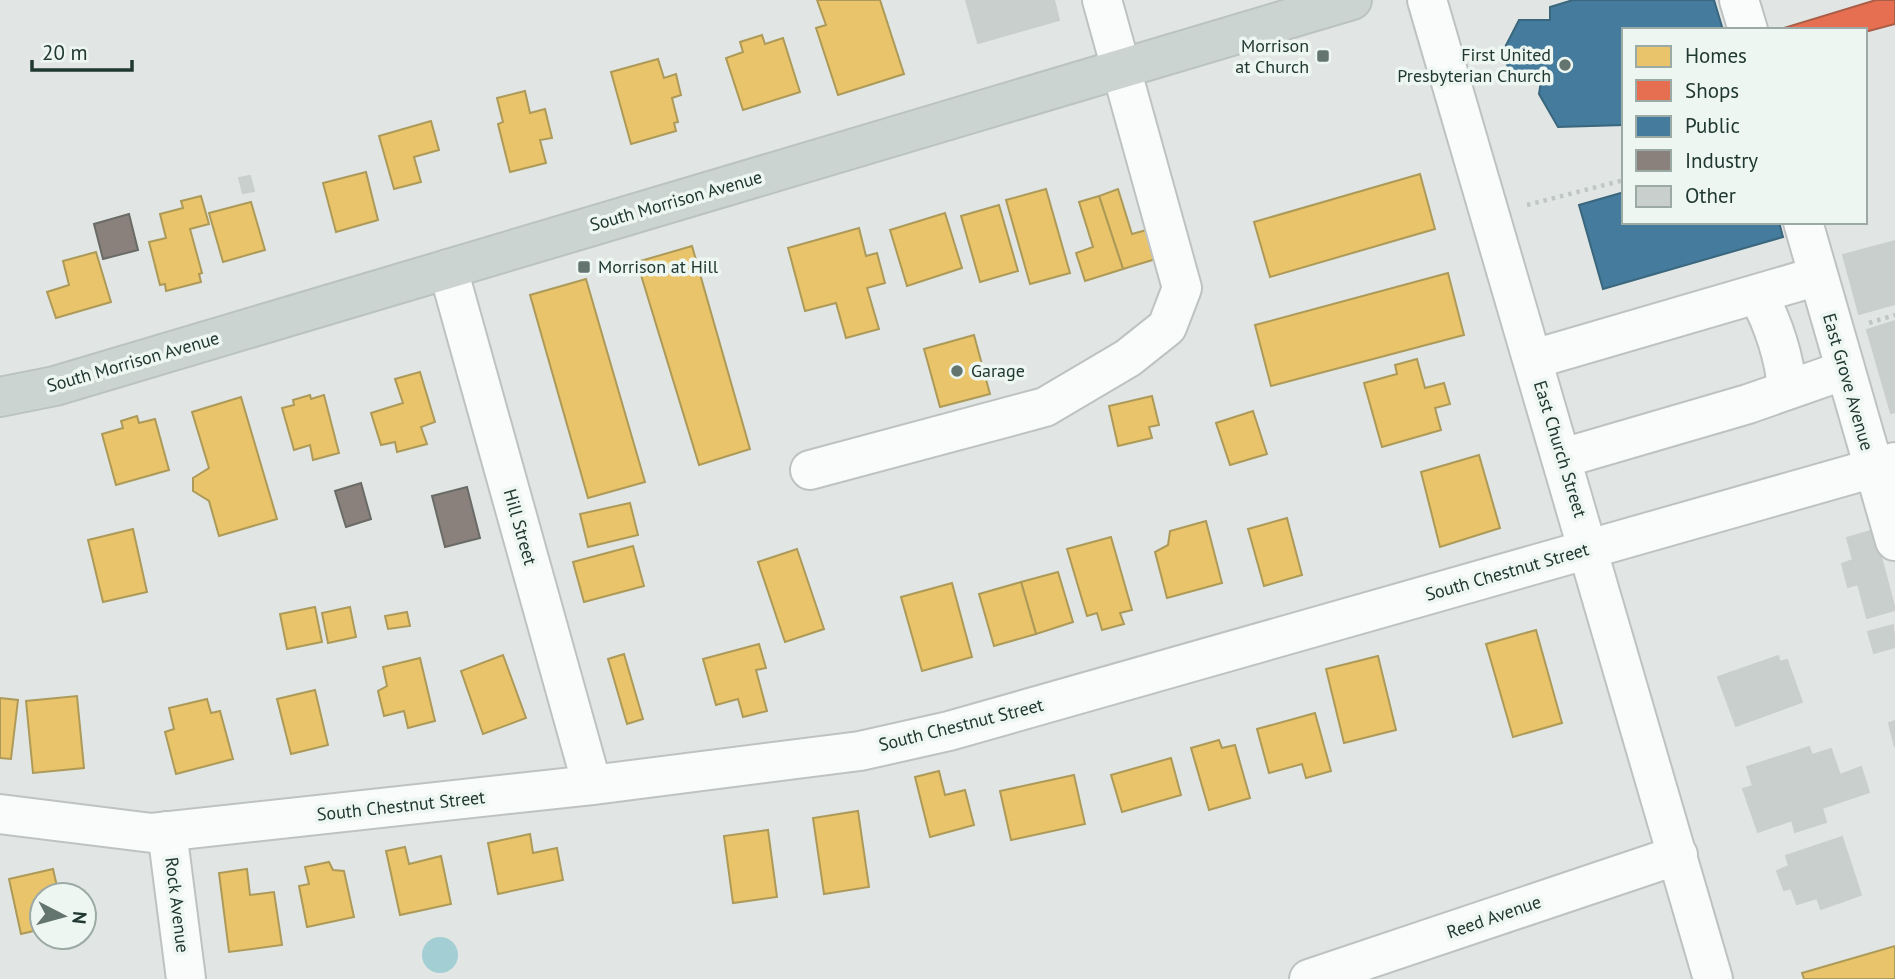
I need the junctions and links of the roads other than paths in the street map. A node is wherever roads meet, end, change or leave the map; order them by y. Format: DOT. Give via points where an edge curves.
graph roads {
  1 [pos="1102,0"];
  2 [pos="1352,0"];
  3 [pos="1427,0"];
  4 [pos="1739,0"];
  5 [pos="1747,28"];
  6 [pos="1122,68"];
  7 [pos="1804,224"];
  8 [pos="448,268"];
  9 [pos="1818,276"];
  10 [pos="1758,295"];
  11 [pos="1534,359"];
  12 [pos="1845,370"];
  13 [pos="1787,390"];
  14 [pos="0,397"];
  15 [pos="1563,458"];
  16 [pos="1884,465"];
  17 [pos="810,470"];
  18 [pos="1895,541"];
  19 [pos="1590,549"];
  20 [pos="592,785"];
  21 [pos="0,814"];
  22 [pos="167,831"];
  23 [pos="1678,855"];
  24 [pos="186,979"];
  25 [pos="1309,979"];
  26 [pos="1713,979"];
  1 -- 6 [label="street"];
  2 -- 6 [label="main road, South Morrison Avenue"];
  3 -- 11 [label="street, East Church Street"];
  4 -- 5 [label="street"];
  6 -- 8 [label="main road, South Morrison Avenue"];
  6 -- 17 [label="street" via="1182,288 1167,327 1128,358 1045,407"];
  7 -- 9 [label="street, East Grove Avenue"];
  8 -- 14 [label="main road, South Morrison Avenue" via="55,386"];
  8 -- 20 [label="street, Hill Street"];
  9 -- 10 [label="street"];
  9 -- 12 [label="street, East Grove Avenue"];
  10 -- 11 [label="street"];
  10 -- 13 [label="street" via="1782,360"];
  11 -- 15 [label="street, East Church Street"];
  12 -- 13 [label="street"];
  12 -- 16 [label="street, East Grove Avenue"];
  13 -- 15 [label="street"];
  15 -- 19 [label="street, East Church Street"];
  16 -- 18 [label="street, East Grove Avenue"];
  16 -- 19 [label="street, South Chestnut Street"];
  19 -- 20 [label="street, South Chestnut Street" via="949,731 860,751"];
  19 -- 23 [label="street, East Church Street"];
  20 -- 22 [label="street, South Chestnut Street"];
  21 -- 22 [label="street, South Chestnut Street" via="152,833"];
  22 -- 24 [label="street, Rock Avenue"];
  23 -- 25 [label="street, Reed Avenue"];
  23 -- 26 [label="street, East Church Street"];
}
